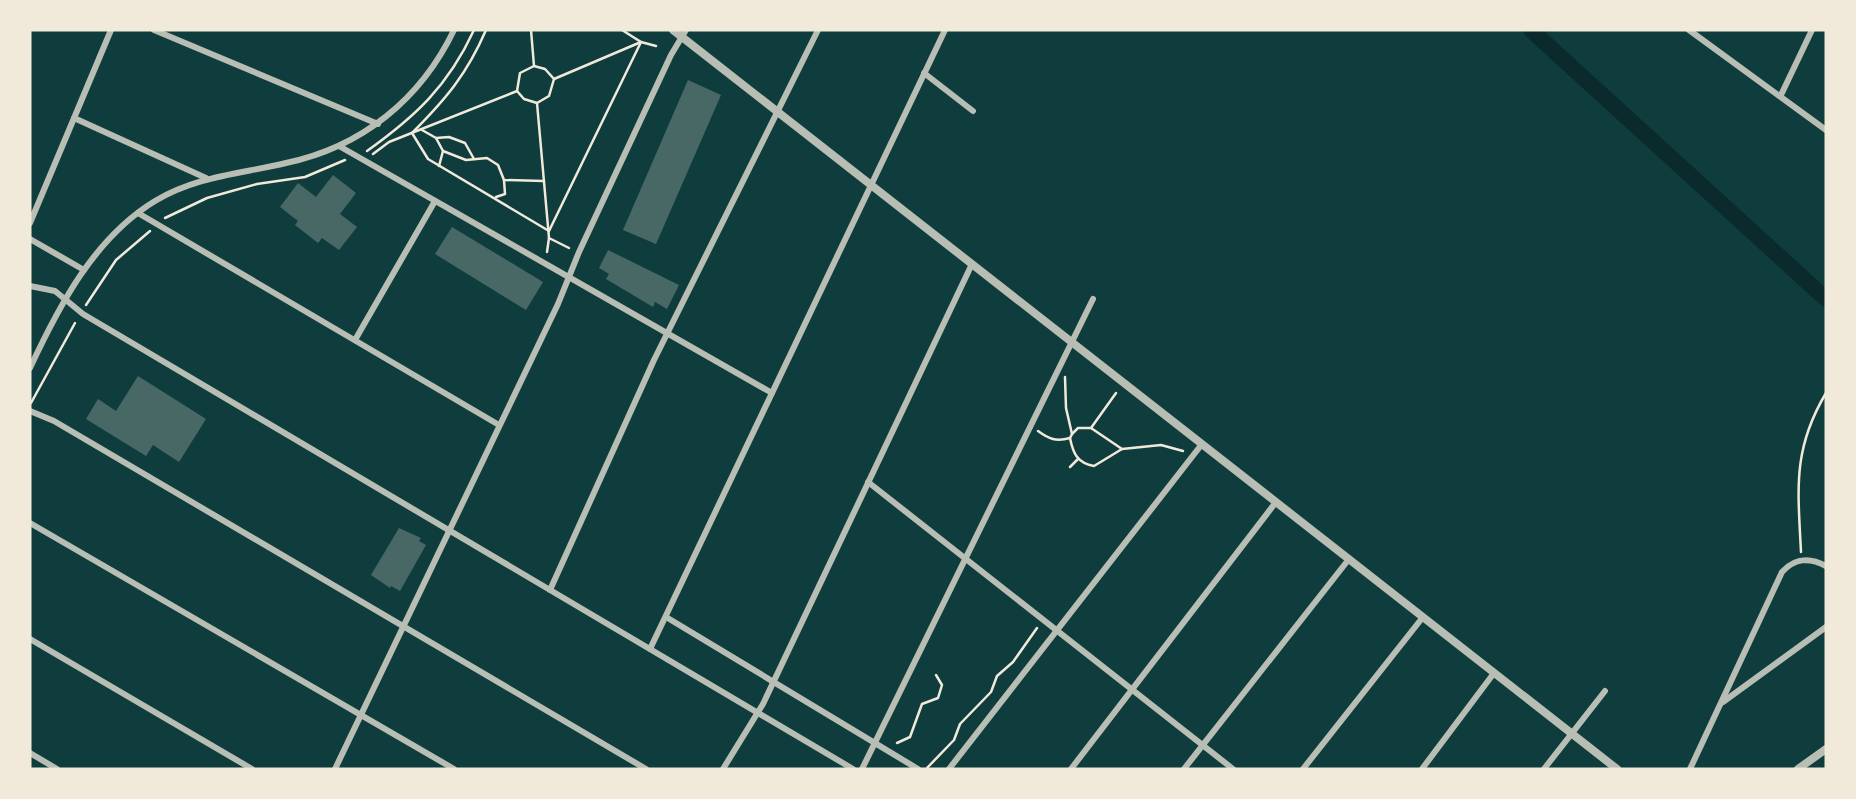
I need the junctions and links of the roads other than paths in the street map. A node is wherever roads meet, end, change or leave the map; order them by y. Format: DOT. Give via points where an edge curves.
graph roads {
  1 [pos="111,30"];
  2 [pos="154,30"];
  3 [pos="454,30"];
  4 [pos="673,30"];
  5 [pos="818,30"];
  6 [pos="945,30"];
  7 [pos="1689,30"];
  8 [pos="1812,30"];
  9 [pos="684,33"];
  10 [pos="924,74"];
  11 [pos="1780,95"];
  12 [pos="973,111"];
  13 [pos="779,112"];
  14 [pos="74,118"];
  15 [pos="378,124"];
  16 [pos="1826,130"];
  17 [pos="339,146"];
  18 [pos="206,178"];
  19 [pos="871,185"];
  20 [pos="435,201"];
  21 [pos="138,214"];
  22 [pos="30,223"];
  23 [pos="30,239"];
  24 [pos="972,264"];
  25 [pos="85,270"];
  26 [pos="568,278"];
  27 [pos="30,286"];
  28 [pos="65,299"];
  29 [pos="1093,299"];
  30 [pos="668,335"];
  31 [pos="355,340"];
  32 [pos="1070,341"];
  33 [pos="30,368"];
  34 [pos="772,393"];
  35 [pos="30,408"];
  36 [pos="499,425"];
  37 [pos="1202,444"];
  38 [pos="868,482"];
  39 [pos="1276,502"];
  40 [pos="30,523"];
  41 [pos="448,530"];
  42 [pos="965,558"];
  43 [pos="1349,559"];
  44 [pos="1826,566"];
  45 [pos="550,590"];
  46 [pos="666,617"];
  47 [pos="1423,617"];
  48 [pos="403,625"];
  49 [pos="1826,627"];
  50 [pos="1056,629"];
  51 [pos="30,639"];
  52 [pos="650,649"];
  53 [pos="1494,673"];
  54 [pos="773,682"];
  55 [pos="1132,690"];
  56 [pos="1605,691"];
  57 [pos="1720,704"];
  58 [pos="757,713"];
  59 [pos="360,714"];
  60 [pos="1572,734"];
  61 [pos="875,743"];
  62 [pos="1203,746"];
  63 [pos="1826,749"];
  64 [pos="30,753"];
  65 [pos="925,768"];
  66 [pos="57,769"];
  67 [pos="252,769"];
  68 [pos="335,769"];
  69 [pos="454,769"];
  70 [pos="646,769"];
  71 [pos="723,769"];
  72 [pos="853,769"];
  73 [pos="862,769"];
  74 [pos="949,769"];
  75 [pos="1071,769"];
  76 [pos="1184,769"];
  77 [pos="1233,769"];
  78 [pos="1303,769"];
  79 [pos="1422,769"];
  80 [pos="1545,769"];
  81 [pos="1617,769"];
  82 [pos="1690,769"];
  83 [pos="1798,769"];
  1 -- 14 [label="street"];
  2 -- 15 [label="street"];
  3 -- 15 [label="street" via="426,77"];
  4 -- 9 [label="street"];
  5 -- 13 [label="street"];
  6 -- 10 [label="street"];
  7 -- 11 [label="street"];
  8 -- 11 [label="street"];
  9 -- 13 [label="street"];
  9 -- 26 [label="street"];
  10 -- 12 [label="street"];
  10 -- 19 [label="street"];
  11 -- 16 [label="street"];
  13 -- 19 [label="street"];
  13 -- 30 [label="street"];
  14 -- 18 [label="street"];
  14 -- 22 [label="street"];
  15 -- 17 [label="street"];
  17 -- 18 [label="street" via="287,163"];
  17 -- 20 [label="street"];
  18 -- 21 [label="street" via="170,193"];
  19 -- 24 [label="street"];
  19 -- 34 [label="street"];
  20 -- 26 [label="street"];
  20 -- 31 [label="street"];
  21 -- 25 [label="street"];
  21 -- 31 [label="street"];
  23 -- 25 [label="street"];
  24 -- 32 [label="street"];
  24 -- 38 [label="street"];
  25 -- 28 [label="street"];
  26 -- 30 [label="street"];
  26 -- 36 [label="street"];
  27 -- 28 [label="street" via="49,288"];
  28 -- 33 [label="street"];
  28 -- 41 [label="street" via="81,313"];
  29 -- 32 [label="street"];
  30 -- 34 [label="street"];
  30 -- 45 [label="street"];
  31 -- 36 [label="street"];
  32 -- 37 [label="street"];
  32 -- 42 [label="street"];
  34 -- 46 [label="street"];
  35 -- 48 [label="street"];
  36 -- 41 [label="street"];
  37 -- 39 [label="street"];
  37 -- 50 [label="street"];
  38 -- 42 [label="street"];
  38 -- 54 [label="street"];
  39 -- 43 [label="street"];
  39 -- 55 [label="street"];
  40 -- 59 [label="street"];
  41 -- 45 [label="street"];
  41 -- 48 [label="street"];
  42 -- 50 [label="street"];
  42 -- 61 [label="street"];
  43 -- 47 [label="street"];
  43 -- 62 [label="street"];
  44 -- 57 [label="street" via="1802,560 1790,563 1782,572"];
  45 -- 52 [label="street"];
  46 -- 52 [label="street"];
  46 -- 54 [label="street"];
  47 -- 53 [label="street"];
  47 -- 78 [label="street"];
  48 -- 59 [label="street"];
  48 -- 70 [label="street"];
  49 -- 57 [label="street"];
  50 -- 55 [label="street"];
  50 -- 74 [label="street"];
  51 -- 67 [label="street"];
  52 -- 58 [label="street"];
  53 -- 60 [label="street"];
  53 -- 79 [label="street"];
  54 -- 58 [label="street"];
  54 -- 61 [label="street"];
  55 -- 62 [label="street"];
  55 -- 75 [label="street"];
  56 -- 60 [label="street"];
  57 -- 82 [label="street"];
  58 -- 71 [label="street"];
  58 -- 72 [label="street"];
  59 -- 68 [label="street"];
  59 -- 69 [label="street"];
  60 -- 80 [label="street"];
  60 -- 81 [label="street"];
  61 -- 65 [label="street"];
  61 -- 73 [label="street"];
  62 -- 76 [label="street"];
  62 -- 77 [label="street"];
  63 -- 83 [label="street"];
  64 -- 66 [label="street"];
}
